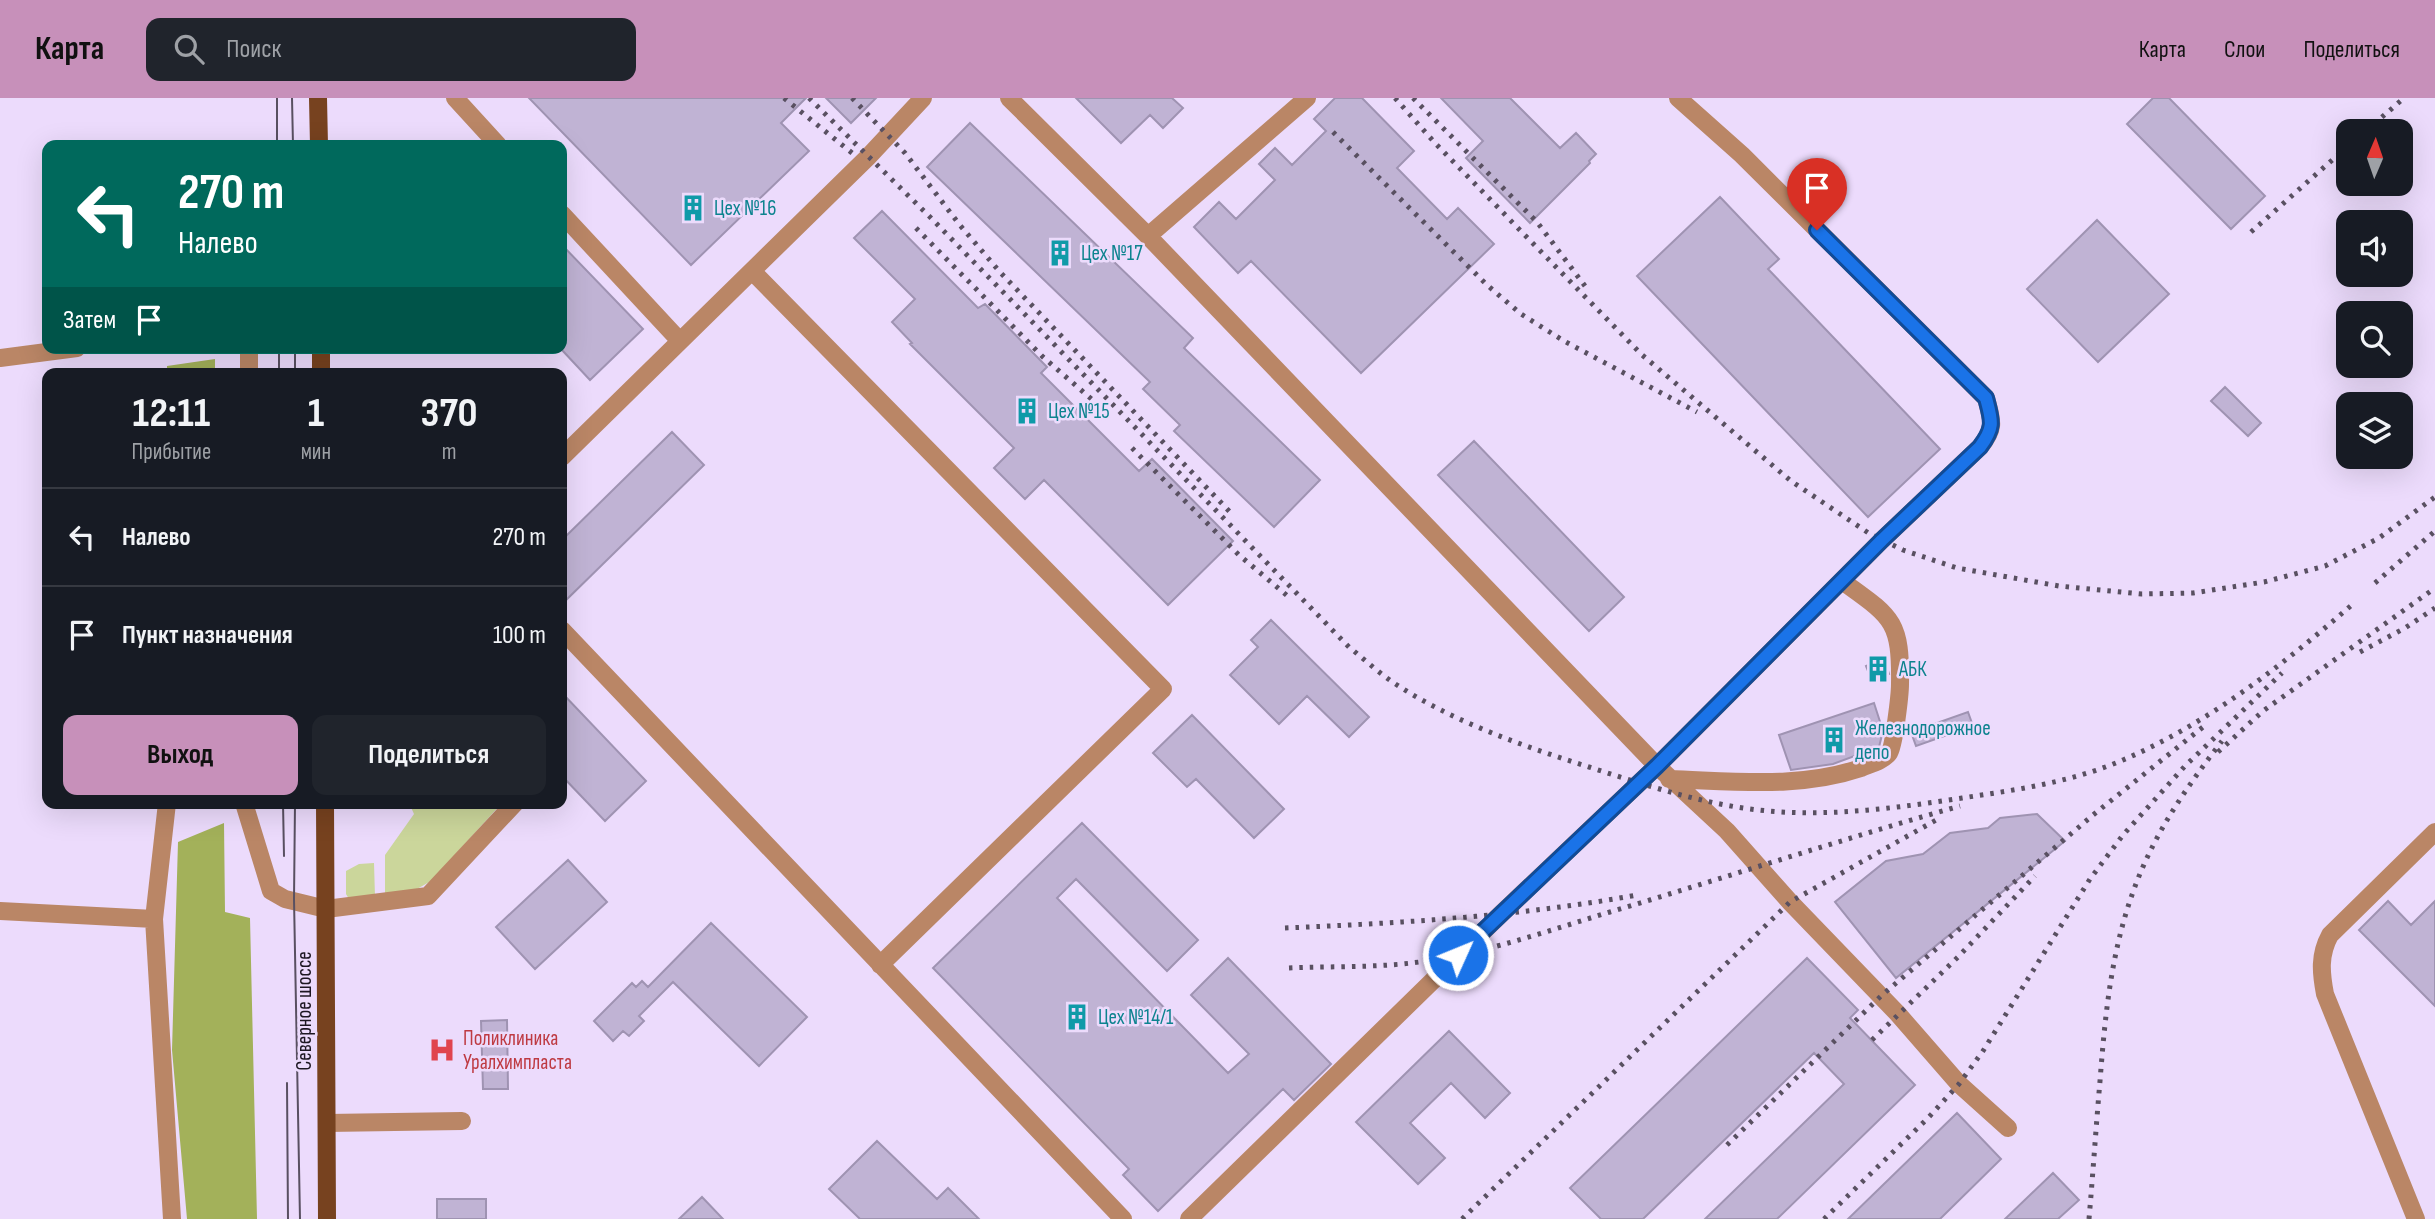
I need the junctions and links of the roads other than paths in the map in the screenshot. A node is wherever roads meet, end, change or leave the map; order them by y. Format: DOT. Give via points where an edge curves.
graph roads {
  1 [pos="318,98"];
  2 [pos="455,98"];
  3 [pos="923,98"];
  4 [pos="1009,98"];
  5 [pos="1307,98"];
  6 [pos="1678,98"];
  7 [pos="319,140"];
  8 [pos="493,140"];
  9 [pos="567,219"];
  10 [pos="1148,236"];
  11 [pos="752,271"];
  12 [pos="679,340"];
  13 [pos="42,353"];
  14 [pos="0,358"];
  15 [pos="567,452"];
  16 [pos="1842,581"];
  17 [pos="567,635"];
  18 [pos="1663,773"];
  19 [pos="166,809"];
  20 [pos="246,809"];
  21 [pos="325,809"];
  22 [pos="509,809"];
  23 [pos="2435,832"];
  24 [pos="326,909"];
  25 [pos="0,911"];
  26 [pos="154,919"];
  27 [pos="880,965"];
  28 [pos="462,1121"];
  29 [pos="327,1123"];
  30 [pos="2008,1128"];
  31 [pos="173,1219"];
  32 [pos="327,1219"];
  33 [pos="1123,1219"];
  34 [pos="1189,1219"];
  35 [pos="2416,1219"];
  1 -- 7 [label="main road"];
  2 -- 8 [label="lane"];
  3 -- 11 [label="lane"];
  4 -- 10 [label="lane"];
  5 -- 10 [label="lane"];
  6 -- 16 [label="lane" via="1742,155 1986,398 1991,418 1985,440"];
  9 -- 12 [label="lane"];
  10 -- 18 [label="lane"];
  11 -- 12 [label="lane"];
  11 -- 27 [label="lane" via="1163,689"];
  12 -- 15 [label="lane"];
  13 -- 14 [label="lane"];
  16 -- 18 [label="lane"];
  16 -- 18 [label="lane" via="1887,616 1898,639 1900,686 1889,753 1857,769 1804,781"];
  17 -- 27 [label="lane"];
  18 -- 30 [label="lane" via="1727,831 1959,1084"];
  18 -- 34 [label="lane" via="1502,913"];
  19 -- 26 [label="lane"];
  20 -- 24 [label="lane" via="271,891"];
  21 -- 24 [label="main road, Северное шоссе"];
  22 -- 24 [label="lane" via="428,896"];
  23 -- 35 [label="lane" via="2330,935 2321,958 2325,994"];
  24 -- 29 [label="main road, Северное шоссе"];
  25 -- 26 [label="lane"];
  26 -- 31 [label="lane"];
  27 -- 33 [label="lane"];
  28 -- 29 [label="lane"];
  29 -- 32 [label="main road, Северное шоссе"];
}
